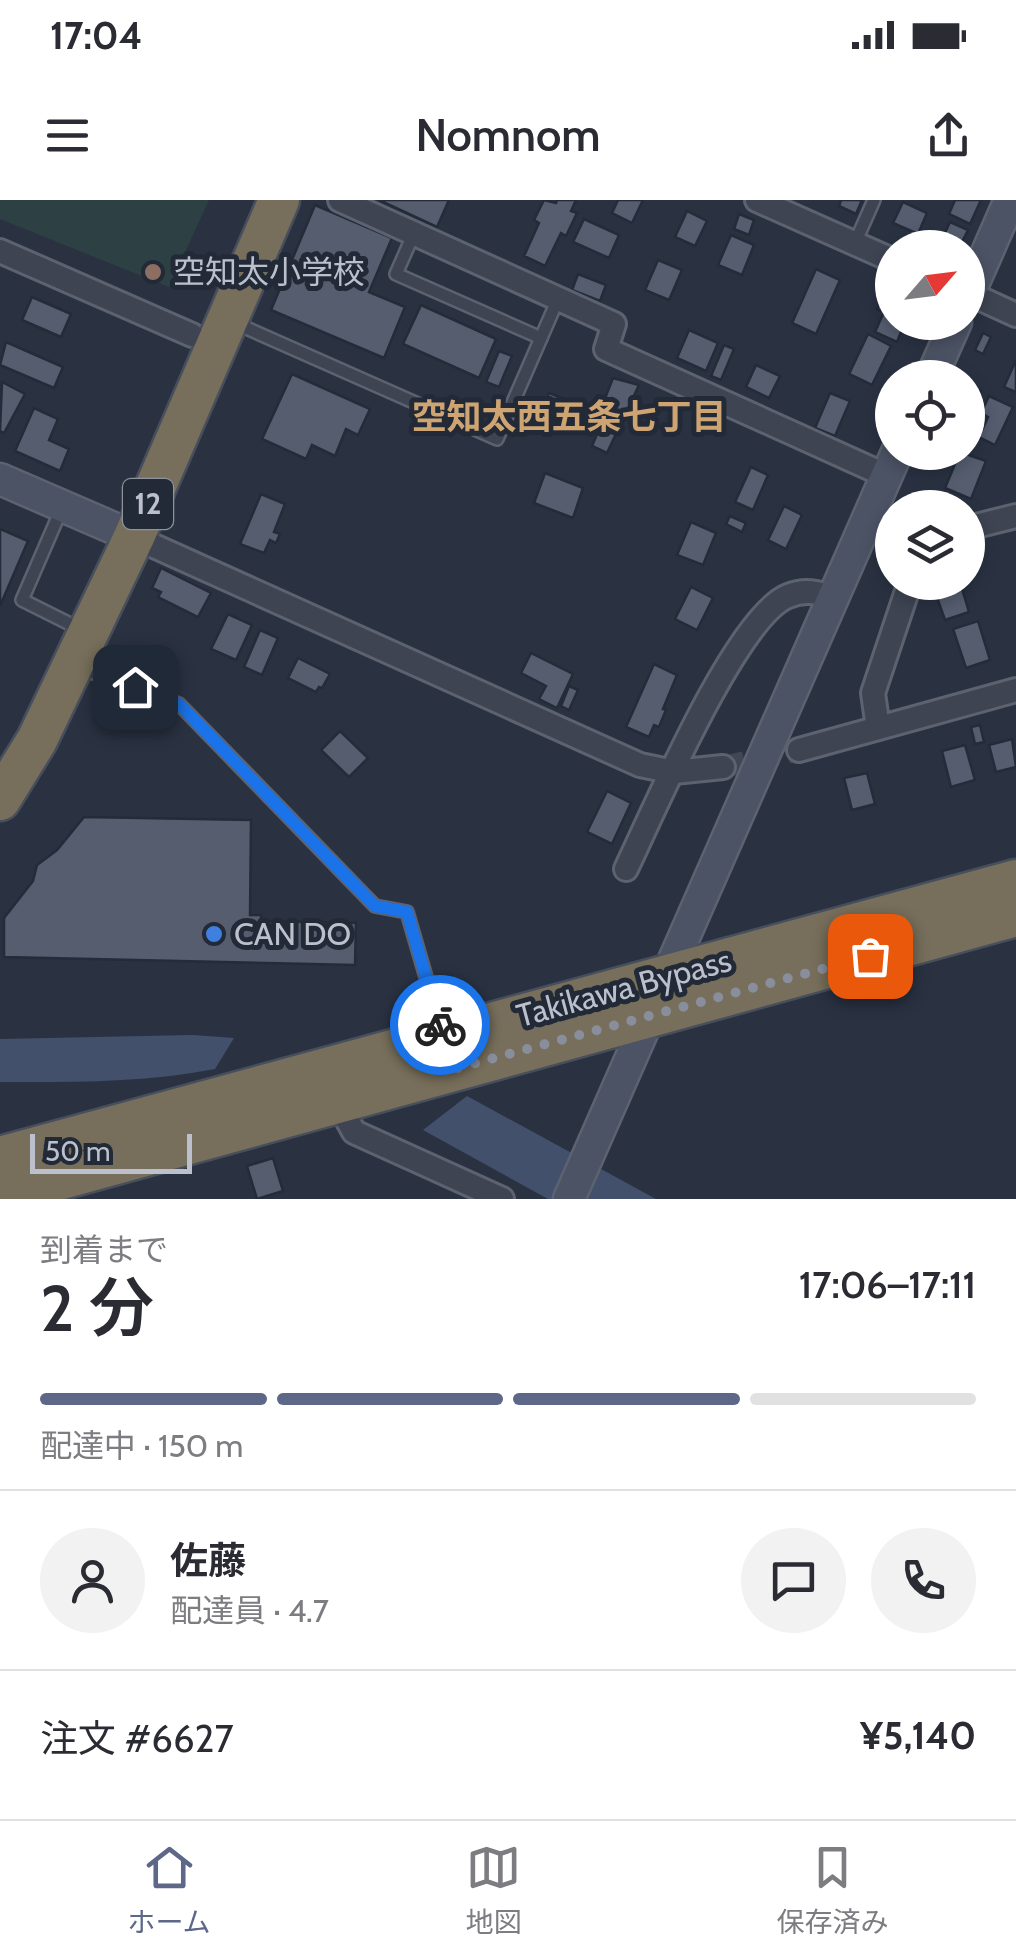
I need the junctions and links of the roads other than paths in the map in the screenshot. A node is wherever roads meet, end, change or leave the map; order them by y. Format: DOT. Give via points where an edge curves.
graph roads {
  1 [pos="252,200"];
  2 [pos="278,200"];
  3 [pos="340,200"];
  4 [pos="757,200"];
  5 [pos="874,200"];
  6 [pos="1010,200"];
  7 [pos="414,233"];
  8 [pos="855,243"];
  9 [pos="0,251"];
  10 [pos="875,252"];
  11 [pos="985,256"];
  12 [pos="558,299"];
  13 [pos="985,301"];
  14 [pos="1016,314"];
  15 [pos="210,327"];
  16 [pos="541,338"];
  17 [pos="875,457"];
  18 [pos="889,470"];
  19 [pos="0,479"];
  20 [pos="62,506"];
  21 [pos="1016,516"];
  22 [pos="985,524"];
  23 [pos="122,532"];
  24 [pos="834,598"];
  25 [pos="904,600"];
  26 [pos="68,623"];
  27 [pos="73,666"];
  28 [pos="1016,690"];
  29 [pos="878,728"];
  30 [pos="799,750"];
  31 [pos="0,755"];
  32 [pos="723,768"];
  33 [pos="674,772"];
  34 [pos="0,800"];
  35 [pos="626,869"];
  36 [pos="1016,880"];
  37 [pos="1016,916"];
  38 [pos="666,976"];
  39 [pos="650,1015"];
  40 [pos="447,1054"];
  41 [pos="337,1102"];
  42 [pos="0,1157"];
  43 [pos="53,1175"];
  44 [pos="0,1196"];
  45 [pos="502,1199"];
  46 [pos="569,1199"];
  1 -- 15 [label="highway, 12"];
  2 -- 15 [label="highway, 12"];
  3 -- 7 [label="street"];
  4 -- 8 [label="street"];
  5 -- 8 [label="lane"];
  6 -- 11 [label="street"];
  7 -- 12 [label="street"];
  7 -- 16 [label="lane" via="396,274"];
  8 -- 10 [label="street"];
  9 -- 15 [label="street"];
  12 -- 16 [label="lane"];
  12 -- 17 [label="street" via="614,324 606,349"];
  13 -- 14 [label="street"];
  15 -- 16 [label="lane" via="497,438"];
  15 -- 23 [label="highway, 12"];
  18 -- 24 [label="street"];
  19 -- 20 [label="street"];
  20 -- 23 [label="street"];
  20 -- 26 [label="lane" via="22,600"];
  21 -- 22 [label="street"];
  23 -- 26 [label="highway, 12"];
  23 -- 27 [label="highway, 12"];
  23 -- 33 [label="street" via="640,765"];
  24 -- 33 [label="street" via="812,590 785,597 765,616 716,682"];
  24 -- 38 [label="street"];
  25 -- 29 [label="street" via="873,693"];
  26 -- 31 [label="highway, 12"];
  27 -- 34 [label="highway, 12"];
  27 -- 40 [label="lane" via="179,704 375,906 407,912"];
  28 -- 29 [label="street"];
  29 -- 30 [label="street"];
  32 -- 33 [label="street"];
  33 -- 35 [label="street"];
  36 -- 38 [label="highway, Takikawa Bypass"];
  37 -- 39 [label="highway, Takikawa Bypass"];
  38 -- 39 [label="street"];
  38 -- 40 [label="highway, Takikawa Bypass"];
  39 -- 40 [label="highway, Takikawa Bypass"];
  39 -- 46 [label="street"];
  40 -- 41 [label="highway, Takikawa Bypass"];
  40 -- 43 [label="highway, Takikawa Bypass"];
  41 -- 43 [label="highway, Takikawa Bypass"];
  41 -- 45 [label="street" via="354,1132"];
  42 -- 43 [label="highway, Takikawa Bypass"];
  43 -- 44 [label="highway, Takikawa Bypass"];
}
